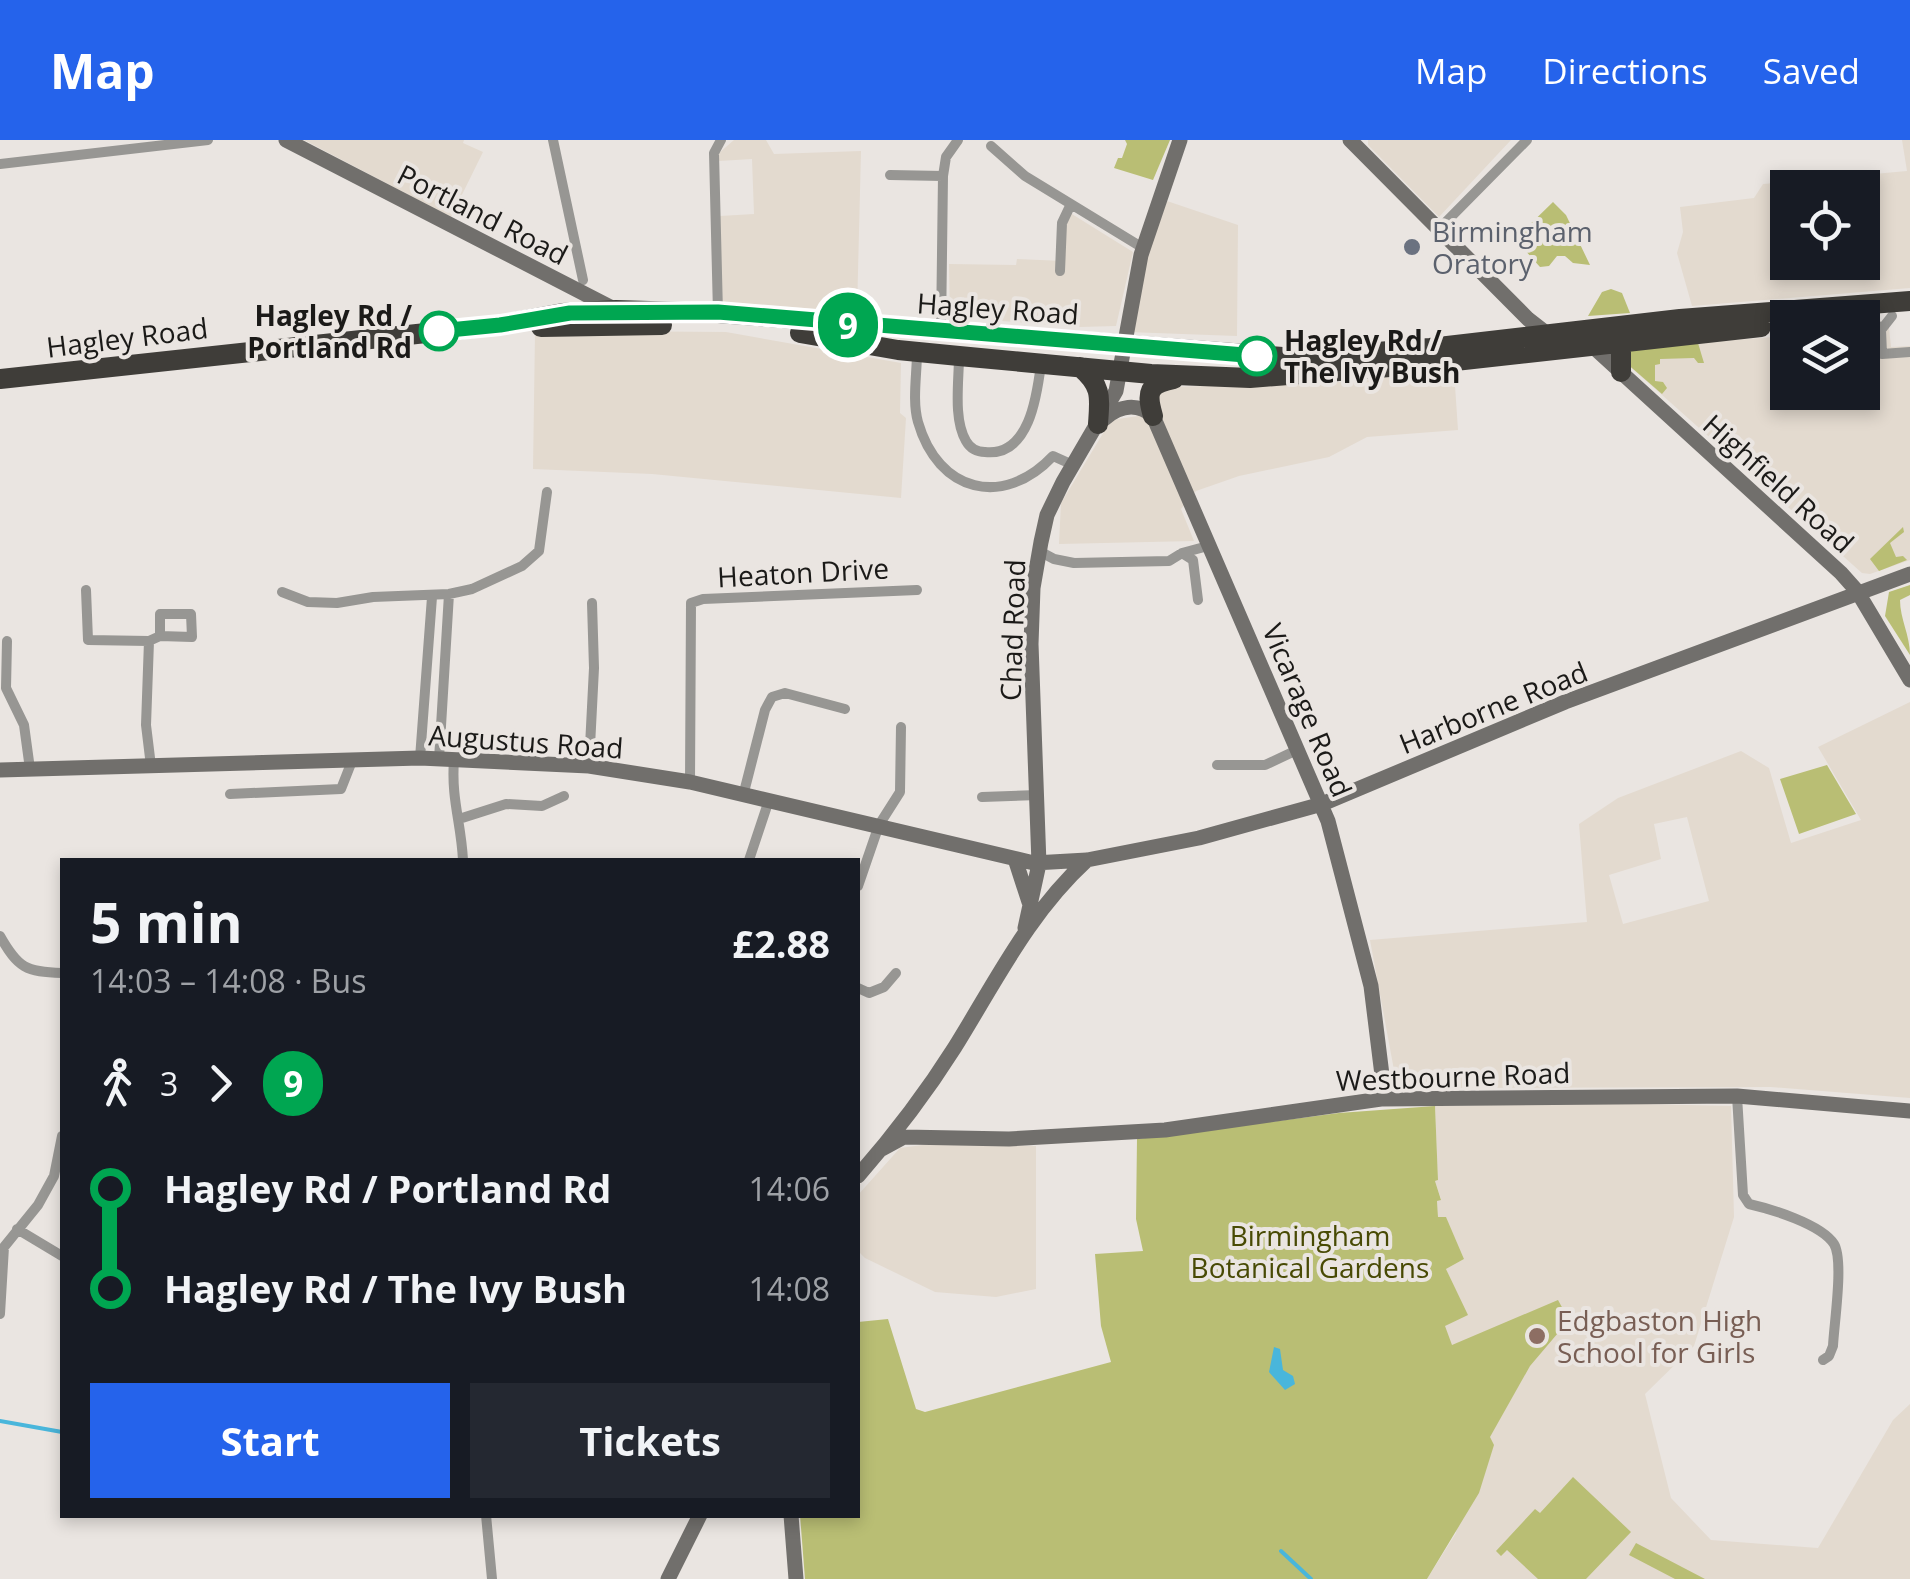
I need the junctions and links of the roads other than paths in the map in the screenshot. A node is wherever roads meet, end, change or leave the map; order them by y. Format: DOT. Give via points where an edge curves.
graph roads {
  1 [pos="208,140"];
  2 [pos="286,140"];
  3 [pos="553,140"];
  4 [pos="721,140"];
  5 [pos="958,140"];
  6 [pos="1180,140"];
  7 [pos="1350,140"];
  8 [pos="1527,140"];
  9 [pos="991,146"];
  10 [pos="0,164"];
  11 [pos="890,175"];
  12 [pos="943,176"];
  13 [pos="1071,204"];
  14 [pos="1438,230"];
  15 [pos="1144,248"];
  16 [pos="1060,271"];
  17 [pos="583,280"];
  18 [pos="1910,301"];
  19 [pos="616,310"];
  20 [pos="718,312"];
  21 [pos="1883,319"];
  22 [pos="660,324"];
  23 [pos="500,325"];
  24 [pos="1770,326"];
  25 [pos="944,332"];
  26 [pos="1551,340"];
  27 [pos="1624,340"];
  28 [pos="1589,343"];
  29 [pos="1122,346"];
  30 [pos="917,352"];
  31 [pos="1910,352"];
  32 [pos="959,356"];
  33 [pos="1042,363"];
  34 [pos="1080,367"];
  35 [pos="1297,367"];
  36 [pos="1121,372"];
  37 [pos="1621,372"];
  38 [pos="1186,376"];
  39 [pos="1218,378"];
  40 [pos="0,379"];
  41 [pos="1152,416"];
  42 [pos="1098,424"];
  43 [pos="1073,466"];
  44 [pos="547,492"];
  45 [pos="1208,546"];
  46 [pos="1039,551"];
  47 [pos="1182,553"];
  48 [pos="1910,574"];
  49 [pos="86,590"];
  50 [pos="918,590"];
  51 [pos="1857,591"];
  52 [pos="282,592"];
  53 [pos="448,594"];
  54 [pos="432,597"];
  55 [pos="1198,600"];
  56 [pos="592,604"];
  57 [pos="7,640"];
  58 [pos="1910,680"];
  59 [pos="845,709"];
  60 [pos="900,728"];
  61 [pos="1297,750"];
  62 [pos="420,758"];
  63 [pos="446,759"];
  64 [pos="352,761"];
  65 [pos="1217,765"];
  66 [pos="151,766"];
  67 [pos="588,766"];
  68 [pos="30,769"];
  69 [pos="0,770"];
  70 [pos="690,782"];
  71 [pos="230,794"];
  72 [pos="1038,795"];
  73 [pos="564,796"];
  74 [pos="743,796"];
  75 [pos="982,797"];
  76 [pos="769,800"];
  77 [pos="1322,804"];
  78 [pos="459,819"];
  79 [pos="879,826"];
  80 [pos="463,858"];
  81 [pos="749,858"];
  82 [pos="1030,858"];
  83 [pos="1087,860"];
  84 [pos="860,880"];
  85 [pos="1030,907"];
  86 [pos="1025,928"];
  87 [pos="0,936"];
  88 [pos="60,973"];
  89 [pos="896,973"];
  90 [pos="860,989"];
  91 [pos="1737,1096"];
  92 [pos="1381,1099"];
  93 [pos="1910,1111"];
  94 [pos="902,1130"];
  95 [pos="60,1146"];
  96 [pos="860,1174"];
  97 [pos="17,1229"];
  98 [pos="60,1255"];
  99 [pos="0,1314"];
  100 [pos="1824,1360"];
  101 [pos="486,1518"];
  102 [pos="698,1518"];
  103 [pos="791,1518"];
  104 [pos="492,1579"];
  105 [pos="668,1579"];
  106 [pos="796,1579"];
  1 -- 10 [label="street"];
  2 -- 19 [label="main road, Portland Road"];
  3 -- 17 [label="street"];
  4 -- 20 [label="street" via="714,153"];
  5 -- 12 [label="street"];
  6 -- 15 [label="main road"];
  7 -- 14 [label="main road"];
  8 -- 14 [label="street"];
  9 -- 13 [label="street"];
  11 -- 12 [label="street"];
  12 -- 25 [label="street"];
  13 -- 15 [label="street"];
  13 -- 16 [label="street" via="1062,223"];
  14 -- 26 [label="main road"];
  15 -- 29 [label="main road"];
  18 -- 26 [label="highway, Hagley Road" via="1680,318"];
  19 -- 20 [label="highway, Hagley Road"];
  19 -- 22 [label="main road, Portland Road"];
  19 -- 23 [label="highway, Hagley Road"];
  20 -- 25 [label="highway, Hagley Road"];
  21 -- 31 [label="street" via="1882,354"];
  22 -- 23 [label="highway, Hagley Road"];
  22 -- 30 [label="highway, Hagley Road" via="785,331"];
  23 -- 40 [label="highway, Hagley Road"];
  24 -- 27 [label="highway, Hagley Road"];
  25 -- 29 [label="highway, Hagley Road"];
  25 -- 32 [label="highway" via="960,346"];
  26 -- 28 [label="highway, Hagley Road"];
  26 -- 35 [label="highway, Hagley Road"];
  27 -- 28 [label="highway, Hagley Road"];
  27 -- 37 [label="highway"];
  28 -- 37 [label="main road, Highfield Road"];
  29 -- 35 [label="highway, Hagley Road"];
  29 -- 36 [label="main road"];
  29 -- 39 [label="highway" via="1152,360 1197,365"];
  30 -- 32 [label="highway, Hagley Road"];
  30 -- 43 [label="street" via="917,420 940,464 954,476 990,489 1014,485 1053,456"];
  32 -- 33 [label="highway, Hagley Road"];
  32 -- 33 [label="street" via="964,439 988,453 1003,451 1028,422"];
  33 -- 34 [label="highway, Hagley Road"];
  34 -- 36 [label="highway, Hagley Road"];
  34 -- 42 [label="highway" via="1100,396"];
  35 -- 39 [label="highway, Hagley Road"];
  36 -- 38 [label="highway, Hagley Road"];
  36 -- 42 [label="main road, Chad Road"];
  37 -- 51 [label="main road, Highfield Road"];
  38 -- 39 [label="highway, Hagley Road"];
  38 -- 41 [label="highway" via="1151,390"];
  41 -- 42 [label="main road" via="1126,406"];
  41 -- 45 [label="main road, Vicarage Road"];
  42 -- 43 [label="main road, Chad Road"];
  43 -- 46 [label="main road, Chad Road" via="1047,515"];
  44 -- 53 [label="street" via="533,558"];
  45 -- 47 [label="street"];
  45 -- 61 [label="main road, Vicarage Road"];
  46 -- 47 [label="street" via="1074,562 1168,561"];
  46 -- 72 [label="main road, Chad Road" via="1031,644"];
  47 -- 55 [label="street" via="1193,560"];
  48 -- 51 [label="main road, Harborne Road"];
  49 -- 66 [label="street" via="88,640 154,638 146,725"];
  50 -- 70 [label="street, Heaton Drive" via="691,602"];
  51 -- 58 [label="main road, Highfield Road"];
  51 -- 77 [label="main road, Harborne Road"];
  52 -- 54 [label="street" via="337,603"];
  53 -- 54 [label="street"];
  53 -- 63 [label="street"];
  54 -- 62 [label="street"];
  56 -- 67 [label="street"];
  57 -- 68 [label="street" via="6,688 24,725"];
  59 -- 74 [label="street" via="785,693 772,696"];
  60 -- 79 [label="street" via="900,792"];
  61 -- 65 [label="street" via="1266,766"];
  61 -- 77 [label="main road, Vicarage Road"];
  62 -- 63 [label="main road, Augustus Road"];
  62 -- 64 [label="main road, Augustus Road"];
  63 -- 67 [label="main road, Augustus Road"];
  63 -- 78 [label="street"];
  64 -- 66 [label="main road, Augustus Road"];
  64 -- 71 [label="street" via="341,789"];
  66 -- 68 [label="main road, Augustus Road"];
  67 -- 70 [label="main road, Augustus Road"];
  68 -- 69 [label="main road, Augustus Road"];
  70 -- 74 [label="main road, Augustus Road"];
  72 -- 75 [label="street"];
  72 -- 82 [label="main road, Chad Road"];
  73 -- 78 [label="street" via="542,806 506,804"];
  74 -- 76 [label="main road, Augustus Road"];
  76 -- 79 [label="main road, Augustus Road"];
  76 -- 81 [label="street"];
  77 -- 83 [label="main road, Harborne Road"];
  77 -- 92 [label="main road, Vicarage Road" via="1370,986"];
  78 -- 80 [label="street"];
  79 -- 82 [label="main road, Augustus Road"];
  79 -- 84 [label="street"];
  82 -- 83 [label="main road, Harborne Road"];
  82 -- 85 [label="main road"];
  82 -- 85 [label="main road"];
  83 -- 86 [label="main road"];
  85 -- 86 [label="main road"];
  86 -- 94 [label="main road"];
  87 -- 88 [label="street" via="26,969"];
  89 -- 90 [label="street" via="884,987"];
  91 -- 92 [label="main road, Westbourne Road"];
  91 -- 93 [label="main road, Westbourne Road"];
  91 -- 100 [label="street" via="1743,1195 1749,1204 1777,1210 1827,1236 1838,1254 1833,1346"];
  92 -- 94 [label="main road, Westbourne Road" via="1165,1130 1009,1139"];
  94 -- 96 [label="main road"];
  95 -- 97 [label="street" via="54,1176"];
  97 -- 98 [label="street"];
  97 -- 99 [label="street" via="4,1247"];
  101 -- 104 [label="street"];
  102 -- 105 [label="main road"];
  103 -- 106 [label="main road"];
}
